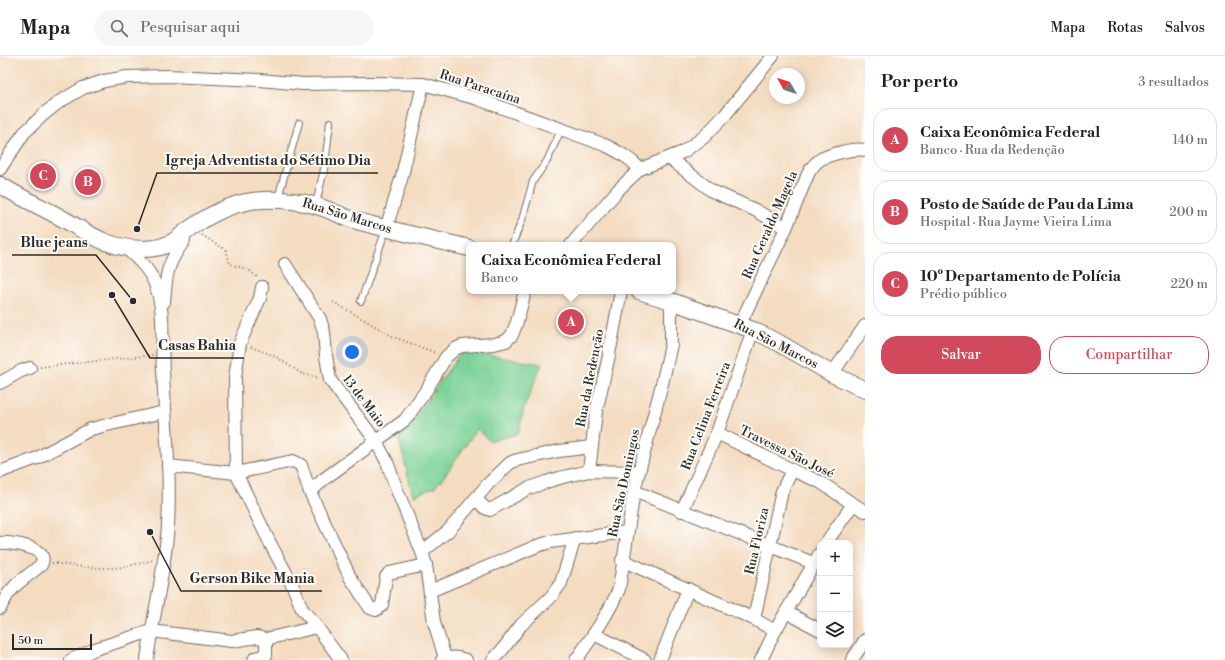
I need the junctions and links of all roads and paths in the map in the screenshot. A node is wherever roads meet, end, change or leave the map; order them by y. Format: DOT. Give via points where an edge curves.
graph roads {
  1 [pos="773,56"];
  2 [pos="423,84"];
  3 [pos="330,122"];
  4 [pos="299,123"];
  5 [pos="561,130"];
  6 [pos="865,150"];
  7 [pos="669,158"];
  8 [pos="0,169"];
  9 [pos="640,169"];
  10 [pos="0,185"];
  11 [pos="277,200"];
  12 [pos="315,205"];
  13 [pos="786,228"];
  14 [pos="386,229"];
  15 [pos="187,231"];
  16 [pos="513,242"];
  17 [pos="574,242"];
  18 [pos="466,247"];
  19 [pos="127,249"];
  20 [pos="285,264"];
  21 [pos="262,287"];
  22 [pos="524,294"];
  23 [pos="620,294"];
  24 [pos="649,294"];
  25 [pos="361,301"];
  26 [pos="671,301"];
  27 [pos="333,302"];
  28 [pos="163,311"];
  29 [pos="865,326"];
  30 [pos="747,327"];
  31 [pos="240,343"];
  32 [pos="162,354"];
  33 [pos="446,357"];
  34 [pos="30,368"];
  35 [pos="832,374"];
  36 [pos="330,380"];
  37 [pos="0,383"];
  38 [pos="865,390"];
  39 [pos="164,412"];
  40 [pos="717,433"];
  41 [pos="376,441"];
  42 [pos="591,447"];
  43 [pos="168,466"];
  44 [pos="792,470"];
  45 [pos="589,471"];
  46 [pos="0,472"];
  47 [pos="639,472"];
  48 [pos="236,473"];
  49 [pos="634,491"];
  50 [pos="310,492"];
  51 [pos="476,499"];
  52 [pos="853,504"];
  53 [pos="682,511"];
  54 [pos="865,511"];
  55 [pos="627,532"];
  56 [pos="575,538"];
  57 [pos="828,540"];
  58 [pos="0,543"];
  59 [pos="770,546"];
  60 [pos="422,552"];
  61 [pos="165,557"];
  62 [pos="817,557"];
  63 [pos="622,560"];
  64 [pos="42,562"];
  65 [pos="813,563"];
  66 [pos="426,565"];
  67 [pos="688,589"];
  68 [pos="430,591"];
  69 [pos="0,608"];
  70 [pos="786,612"];
  71 [pos="754,619"];
  72 [pos="317,627"];
  73 [pos="817,628"];
  74 [pos="151,631"];
  75 [pos="775,631"];
  76 [pos="594,634"];
  77 [pos="266,639"];
  78 [pos="861,643"];
  79 [pos="444,659"];
  80 [pos="71,660"];
  81 [pos="147,660"];
  82 [pos="254,660"];
  83 [pos="341,660"];
  84 [pos="466,660"];
  85 [pos="493,660"];
  86 [pos="576,660"];
  87 [pos="645,660"];
  88 [pos="660,660"];
  89 [pos="761,660"];
  90 [pos="852,660"];
  1 -- 7 [label="street" via="704,137 683,152"];
  2 -- 5 [label="street, Rua Paracaína" via="478,99"];
  2 -- 8 [label="street, Rua Paracaína" via="303,84 168,76 127,77 104,81 70,95 44,114 24,133"];
  2 -- 14 [label="street" via="402,176"];
  3 -- 12 [label="lane" via="325,165"];
  4 -- 11 [label="lane"];
  5 -- 9 [label="street, Rua Paracaína" via="616,150"];
  5 -- 16 [label="lane" via="533,181"];
  6 -- 13 [label="street, Rua Geraldo Magela" via="843,152 817,162 808,174"];
  7 -- 9 [label="street"];
  7 -- 13 [label="street" via="712,191 755,210"];
  9 -- 17 [label="street"];
  10 -- 19 [label="main road, Rua São Marcos" via="107,244"];
  11 -- 12 [label="main road, Rua São Marcos"];
  11 -- 15 [label="main road, Rua São Marcos" via="236,205 205,218"];
  12 -- 14 [label="main road, Rua São Marcos"];
  13 -- 30 [label="street, Rua Geraldo Magela"];
  14 -- 18 [label="main road, Rua São Marcos"];
  14 -- 25 [label="lane"];
  15 -- 19 [label="main road, Rua São Marcos" via="174,241 159,247"];
  15 -- 21 [label="path" via="226,250 230,264 254,273"];
  15 -- 28 [label="street" via="184,241 167,269"];
  19 -- 28 [label="street" via="153,279"];
  20 -- 36 [label="street" via="320,319"];
  21 -- 31 [label="street" via="260,298"];
  22 -- 33 [label="street" via="512,335 506,340 494,344 462,346"];
  23 -- 42 [label="street, Rua da Redenção"];
  24 -- 26 [label="main road, Rua São Marcos"];
  26 -- 30 [label="main road, Rua São Marcos"];
  26 -- 47 [label="street, Rua São Domingos" via="671,344"];
  27 -- 33 [label="path" via="394,337"];
  28 -- 32 [label="street"];
  29 -- 35 [label="street"];
  30 -- 35 [label="main road, Rua São Marcos"];
  30 -- 40 [label="street, Rua Celina Ferreira"];
  31 -- 36 [label="path, 13 de Maio" via="275,356 302,374"];
  31 -- 48 [label="street" via="235,378"];
  32 -- 34 [label="path"];
  32 -- 39 [label="street"];
  33 -- 41 [label="street" via="405,420"];
  34 -- 37 [label="street"];
  35 -- 38 [label="main road, Rua São Marcos"];
  36 -- 41 [label="street, 13 de Maio"];
  39 -- 43 [label="street"];
  39 -- 46 [label="street" via="92,429 37,458"];
  40 -- 44 [label="street, Travessa São José"];
  40 -- 53 [label="street, Rua Celina Ferreira"];
  41 -- 50 [label="street"];
  41 -- 60 [label="street, 13 de Maio" via="387,462"];
  42 -- 45 [label="street, Rua da Redenção"];
  42 -- 51 [label="street" via="510,463"];
  43 -- 48 [label="street"];
  43 -- 61 [label="street"];
  44 -- 52 [label="street, Travessa São José" via="820,482"];
  44 -- 59 [label="street, Rua Floriza" via="782,491"];
  45 -- 47 [label="street"];
  45 -- 51 [label="street" via="527,489 490,510"];
  47 -- 49 [label="street, Rua São Domingos"];
  48 -- 50 [label="street" via="293,461 301,465"];
  48 -- 72 [label="street" via="302,608"];
  49 -- 53 [label="street"];
  49 -- 55 [label="street, Rua São Domingos"];
  50 -- 66 [label="street" via="350,577 370,608 376,610 382,605 386,576 389,573"];
  51 -- 60 [label="street" via="448,531"];
  52 -- 54 [label="street, Travessa São José"];
  52 -- 57 [label="street"];
  53 -- 59 [label="street"];
  55 -- 56 [label="street"];
  55 -- 63 [label="street, Rua São Domingos"];
  56 -- 68 [label="street" via="537,546"];
  56 -- 85 [label="street" via="561,583 551,597 521,625"];
  58 -- 64 [label="street" via="26,545 40,553"];
  59 -- 65 [label="street"];
  59 -- 71 [label="street, Rua Floriza"];
  60 -- 66 [label="street, 13 de Maio"];
  61 -- 64 [label="path" via="111,568"];
  61 -- 74 [label="street"];
  62 -- 65 [label="street"];
  63 -- 67 [label="street"];
  63 -- 76 [label="street, Rua São Domingos" via="619,589"];
  64 -- 69 [label="street" via="17,584"];
  65 -- 70 [label="street"];
  66 -- 68 [label="street, 13 de Maio"];
  67 -- 71 [label="street"];
  67 -- 88 [label="street"];
  68 -- 79 [label="street, 13 de Maio" via="434,622"];
  70 -- 73 [label="street"];
  70 -- 75 [label="street"];
  71 -- 75 [label="street"];
  72 -- 77 [label="street"];
  72 -- 83 [label="street"];
  74 -- 77 [label="street" via="221,641 257,637"];
  74 -- 80 [label="street" via="95,649"];
  74 -- 81 [label="street"];
  75 -- 89 [label="street"];
  76 -- 86 [label="street, Rua São Domingos"];
  76 -- 87 [label="street"];
  77 -- 82 [label="street" via="266,655"];
  78 -- 90 [label="street"];
  79 -- 84 [label="street" via="460,657"];
}
